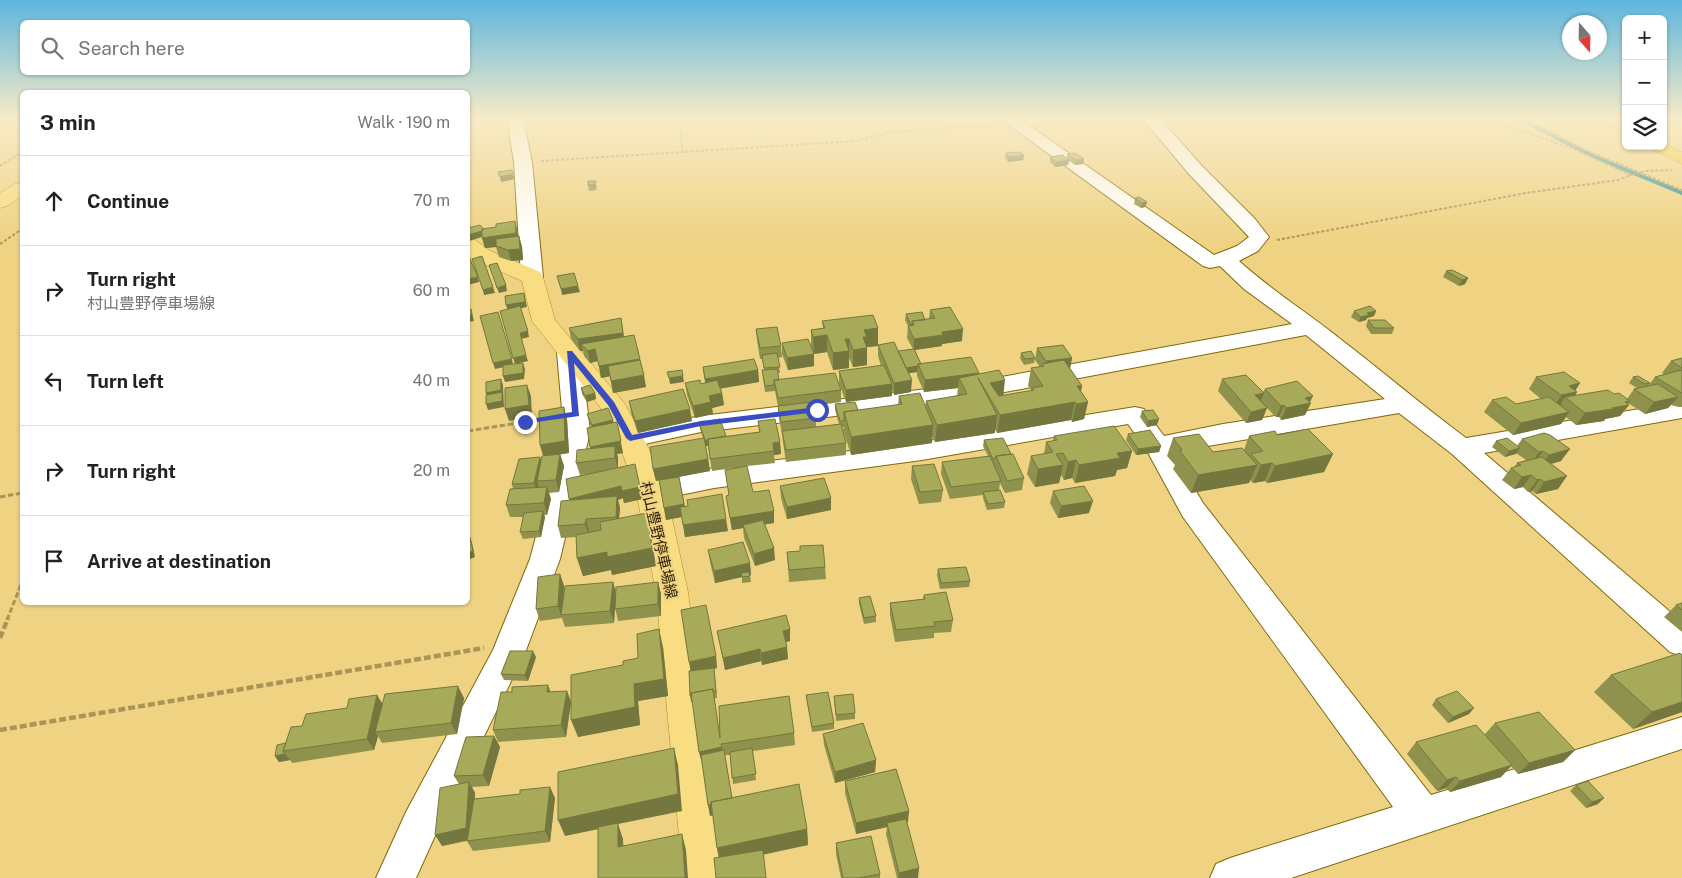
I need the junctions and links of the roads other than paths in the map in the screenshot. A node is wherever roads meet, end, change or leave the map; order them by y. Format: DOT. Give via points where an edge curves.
graph roads {
  1 [pos="523,160"];
  2 [pos="1066,160"];
  3 [pos="1188,160"];
  4 [pos="20,189"];
  5 [pos="0,202"];
  6 [pos="470,245"];
  7 [pos="1226,260"];
  8 [pos="532,277"];
  9 [pos="1311,327"];
  10 [pos="570,353"];
  11 [pos="1404,404"];
  12 [pos="1682,410"];
  13 [pos="630,438"];
  14 [pos="1157,446"];
  15 [pos="1461,448"];
  16 [pos="651,491"];
  17 [pos="1682,642"];
  18 [pos="1682,734"];
  19 [pos="1424,817"];
  20 [pos="396,878"];
  21 [pos="704,878"];
  22 [pos="1230,878"];
  1 -- 8 [label="street"];
  2 -- 7 [label="street" via="1210,262"];
  3 -- 7 [label="street" via="1259,237 1256,243"];
  4 -- 5 [label="main road"];
  6 -- 8 [label="main road" via="483,256"];
  7 -- 9 [label="street" via="1252,284"];
  8 -- 10 [label="main road, 村山豊野停車場線" via="544,321"];
  9 -- 11 [label="street"];
  9 -- 13 [label="street" via="952,394 701,424"];
  10 -- 13 [label="main road, 村山豊野停車場線" via="612,404"];
  10 -- 20 [label="street" via="578,432 545,559 511,643"];
  11 -- 14 [label="street"];
  11 -- 15 [label="street"];
  12 -- 15 [label="street"];
  13 -- 16 [label="main road, 村山豊野停車場線"];
  14 -- 16 [label="street" via="1135,415 922,451 714,478"];
  14 -- 19 [label="street" via="1193,510"];
  15 -- 17 [label="street"];
  16 -- 21 [label="main road, 村山豊野停車場線" via="672,592"];
  18 -- 19 [label="street"];
  19 -- 22 [label="street"];
}
